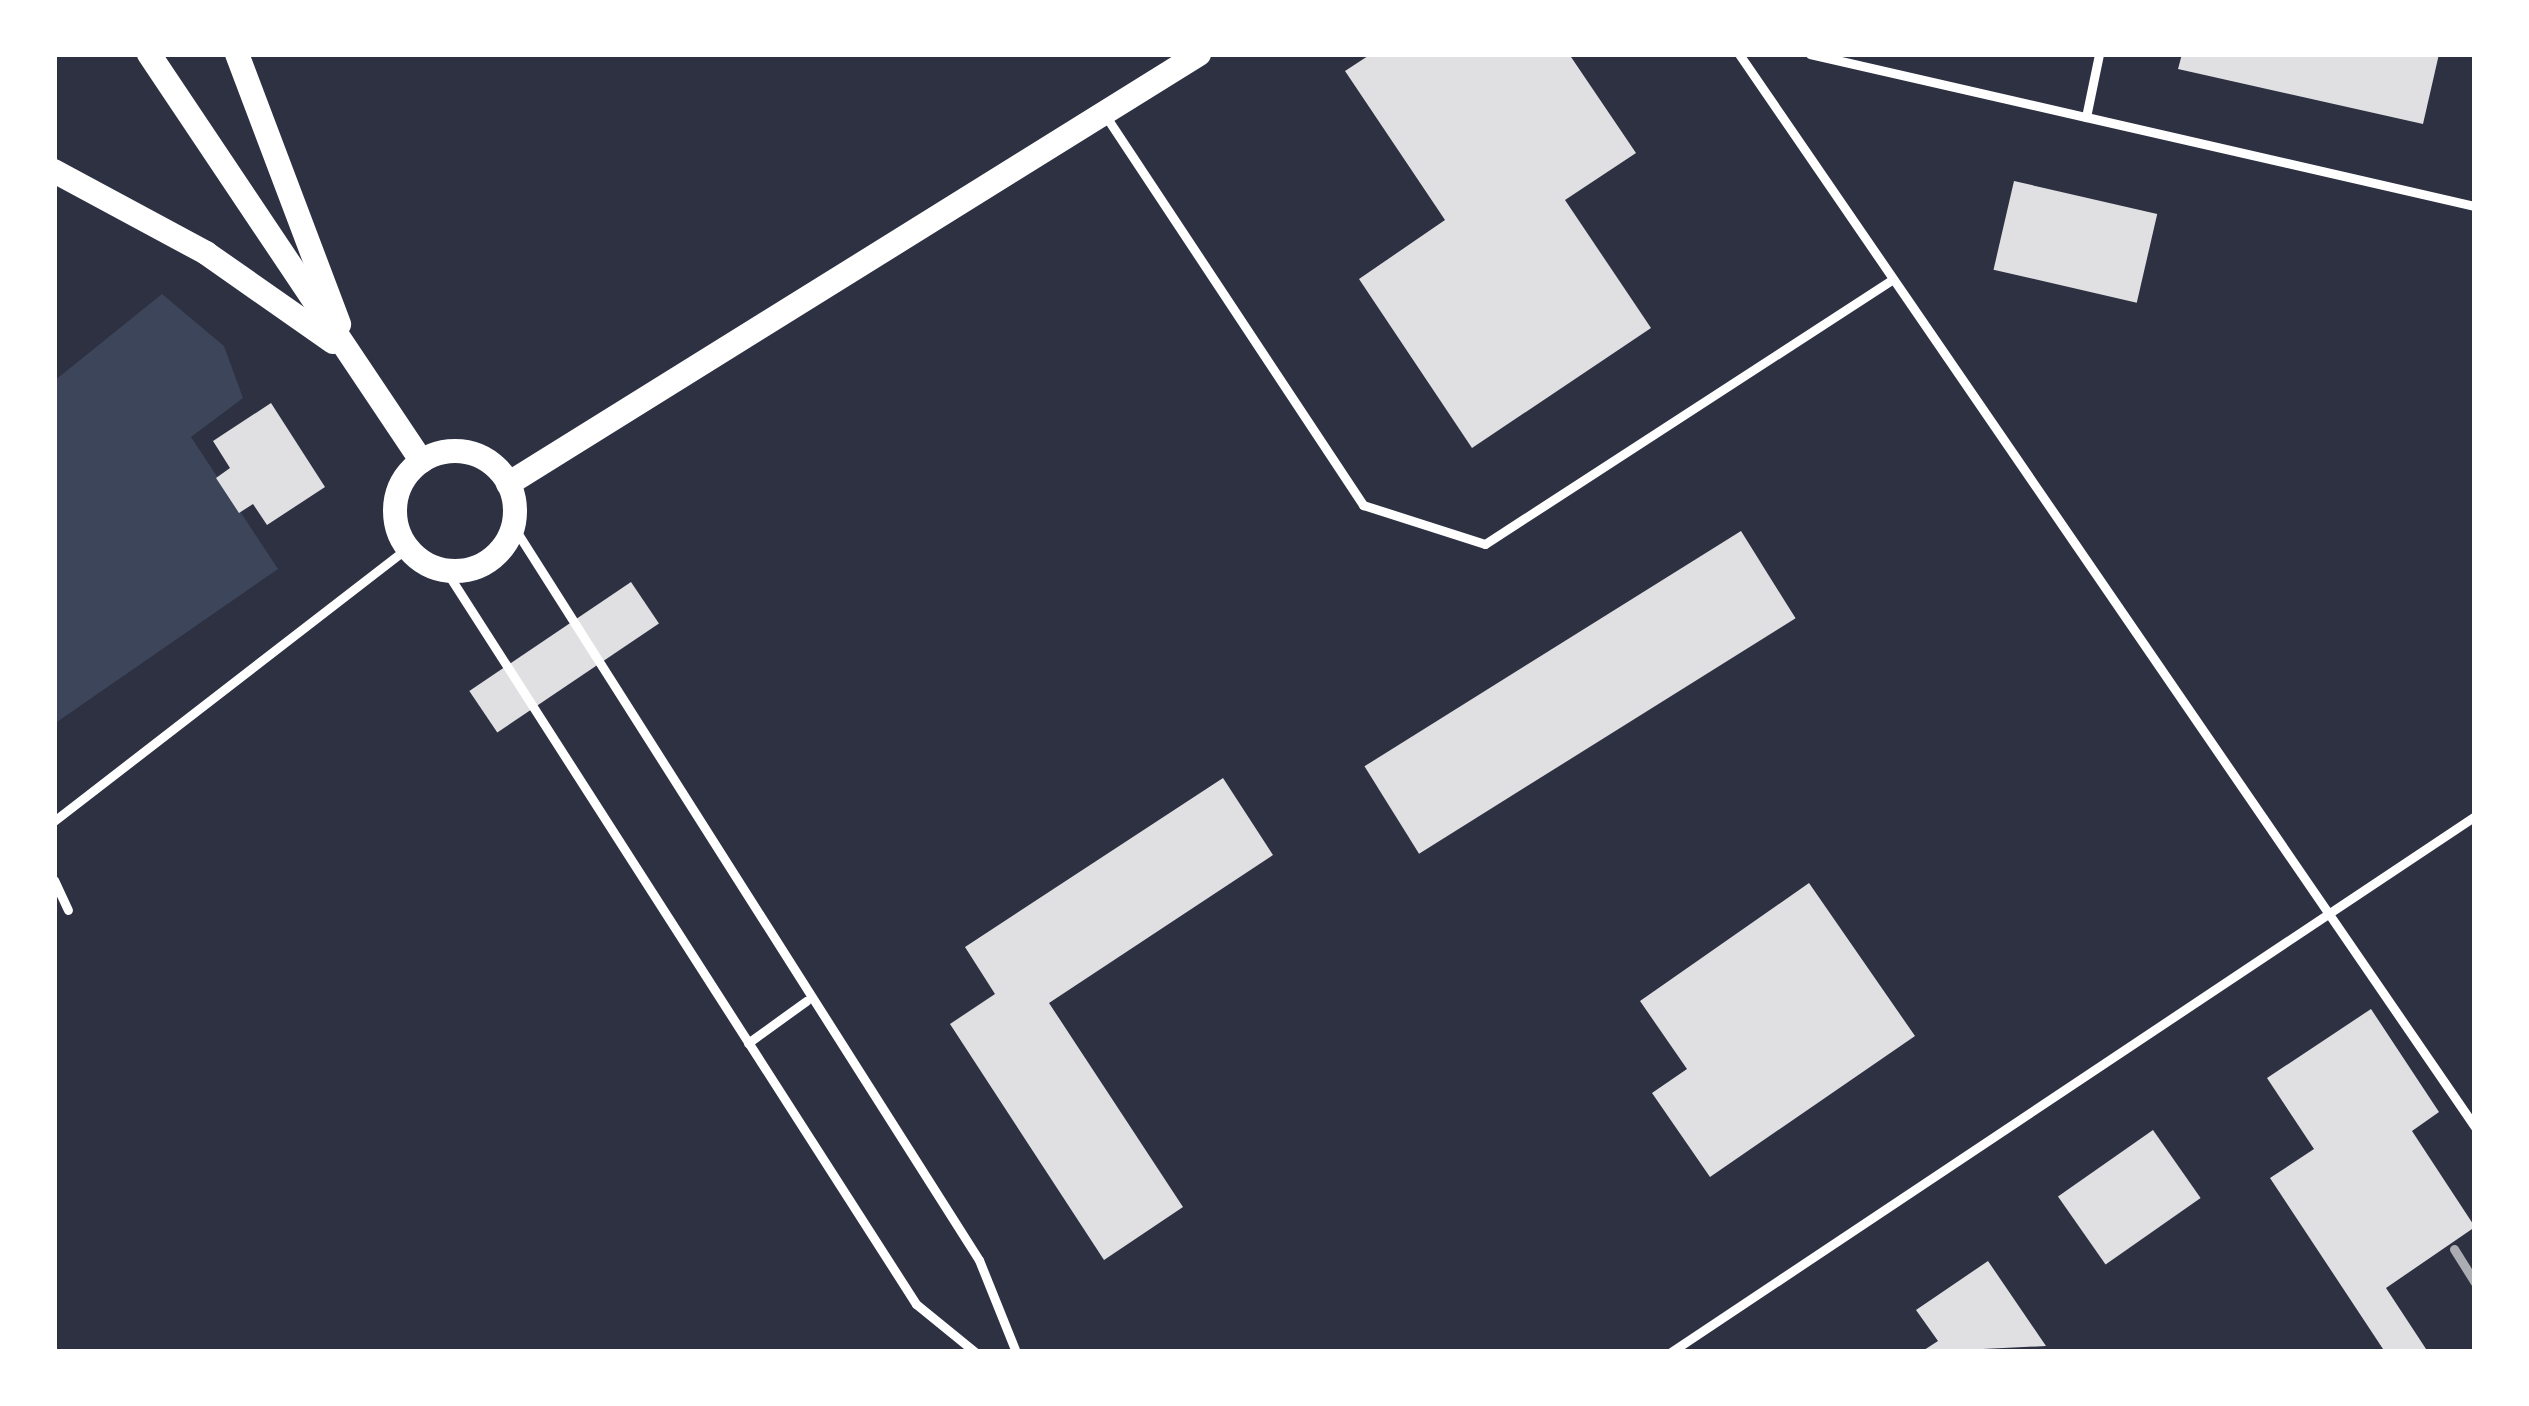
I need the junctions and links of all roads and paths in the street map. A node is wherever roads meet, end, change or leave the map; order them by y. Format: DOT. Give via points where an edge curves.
graph roads {
  1 [pos="149,54"];
  2 [pos="238,54"];
  3 [pos="1199,54"];
  4 [pos="1739,54"];
  5 [pos="1810,54"];
  6 [pos="2099,54"];
  7 [pos="1105,115"];
  8 [pos="2086,117"];
  9 [pos="54,171"];
  10 [pos="2475,206"];
  11 [pos="1890,281"];
  12 [pos="349,355"];
  13 [pos="421,461"];
  14 [pos="508,484"];
  15 [pos="513,526"];
  16 [pos="407,548"];
  17 [pos="446,571"];
  18 [pos="2475,816"];
  19 [pos="54,820"];
  20 [pos="54,880"];
  21 [pos="68,910"];
  22 [pos="2333,918"];
  23 [pos="806,1001"];
  24 [pos="748,1042"];
  25 [pos="2475,1127"];
  26 [pos="975,1352"];
  27 [pos="1016,1352"];
  28 [pos="1671,1352"];
  1 -- 12 [label="main road"];
  2 -- 12 [label="main road"];
  3 -- 7 [label="main road"];
  4 -- 11 [label="lane"];
  5 -- 8 [label="lane"];
  6 -- 8 [label="lane"];
  7 -- 11 [label="lane" via="1363,505 1485,544"];
  7 -- 14 [label="main road"];
  8 -- 10 [label="lane"];
  9 -- 12 [label="main road" via="246,278"];
  11 -- 22 [label="lane"];
  12 -- 13 [label="main road"];
  13 -- 14 [label="main road" via="460,451"];
  13 -- 16 [label="main road" via="398,492"];
  14 -- 15 [label="main road"];
  15 -- 17 [label="main road" via="495,556"];
  15 -- 23 [label="lane"];
  16 -- 17 [label="main road"];
  16 -- 19 [label="lane"];
  17 -- 24 [label="lane"];
  18 -- 22 [label="lane"];
  20 -- 21 [label="lane"];
  22 -- 25 [label="lane"];
  22 -- 28 [label="lane"];
  23 -- 24 [label="lane"];
  23 -- 27 [label="lane" via="979,1260"];
  24 -- 26 [label="lane" via="916,1304"];
}
